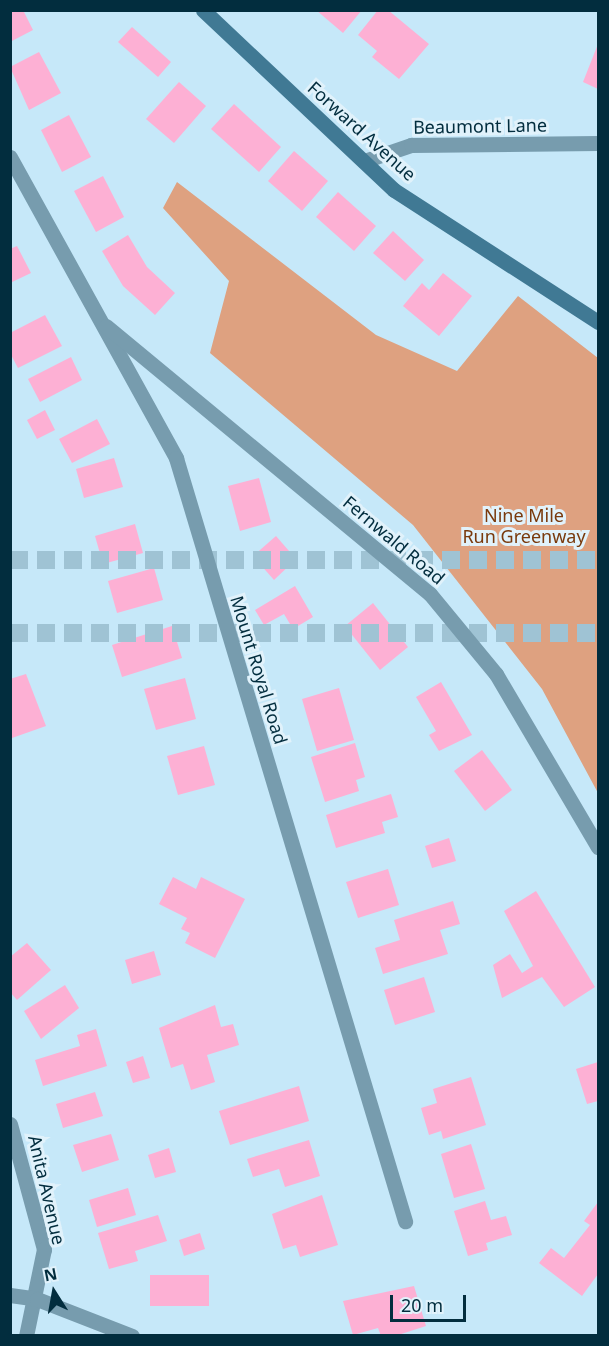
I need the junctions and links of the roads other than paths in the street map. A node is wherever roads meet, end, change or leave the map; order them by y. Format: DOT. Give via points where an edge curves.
graph roads {
  1 [pos="203,10"];
  2 [pos="598,143"];
  3 [pos="10,157"];
  4 [pos="364,161"];
  5 [pos="100,321"];
  6 [pos="598,322"];
  7 [pos="598,847"];
  8 [pos="10,1124"];
  9 [pos="405,1221"];
  10 [pos="10,1295"];
  11 [pos="38,1299"];
  12 [pos="26,1335"];
  13 [pos="132,1335"];
  1 -- 4 [label="main road, Forward Avenue"];
  2 -- 4 [label="street, Beaumont Lane" via="411,146"];
  3 -- 5 [label="street, Mount Royal Road"];
  4 -- 6 [label="main road, Forward Avenue" via="394,190"];
  5 -- 7 [label="street, Fernwald Road" via="430,594 496,674"];
  5 -- 9 [label="street, Mount Royal Road" via="176,458"];
  8 -- 11 [label="street, Anita Avenue" via="44,1249"];
  10 -- 11 [label="street"];
  11 -- 12 [label="street, Anita Avenue"];
  11 -- 13 [label="street"];
}
